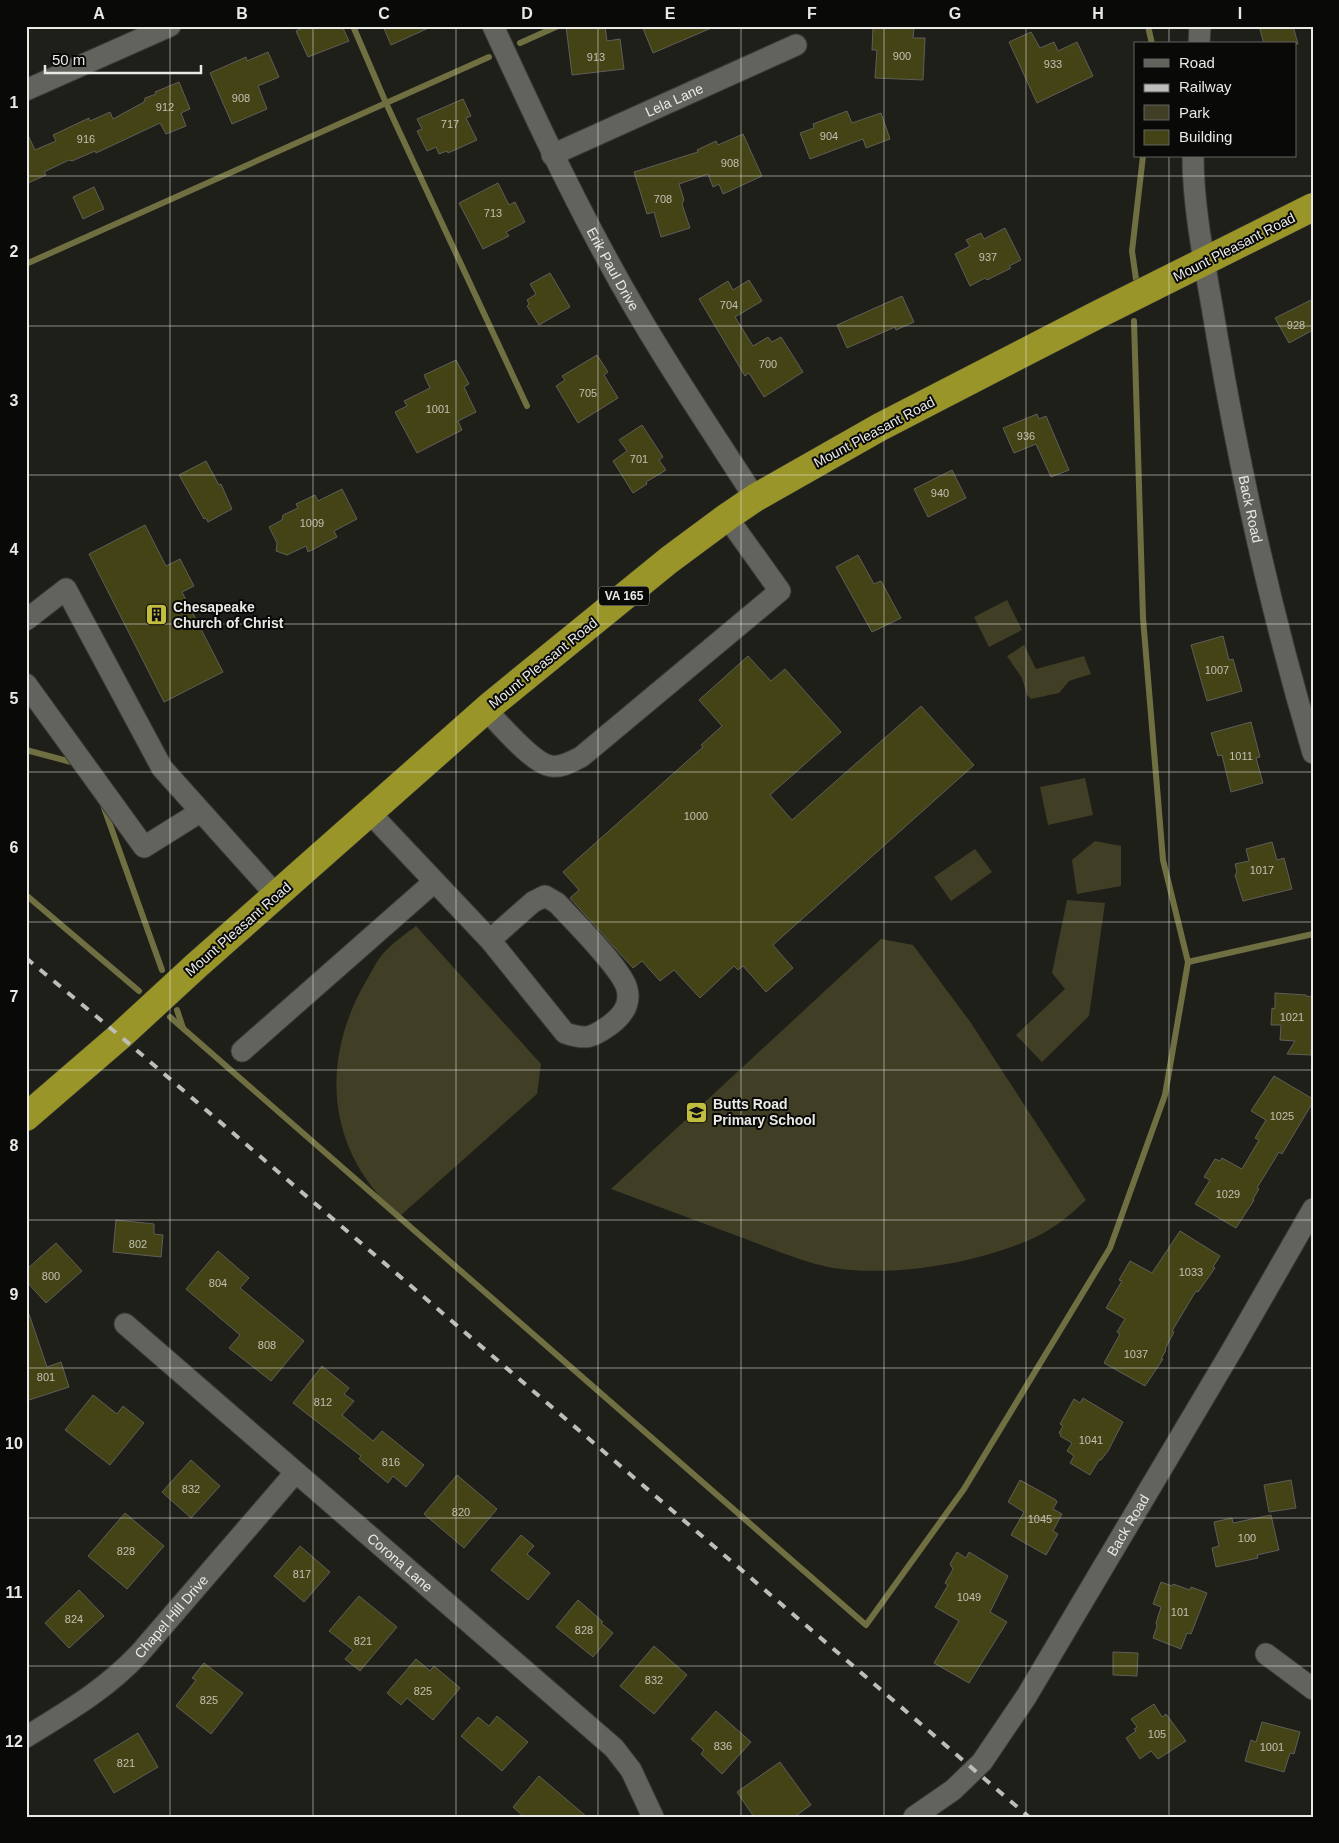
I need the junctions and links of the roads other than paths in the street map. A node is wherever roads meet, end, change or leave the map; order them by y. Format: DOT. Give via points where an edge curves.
graph roads {
  1 [pos="170,26"];
  2 [pos="494,26"];
  3 [pos="1200,26"];
  4 [pos="1199,42"];
  5 [pos="796,45"];
  6 [pos="26,90"];
  7 [pos="552,154"];
  8 [pos="1193,158"];
  9 [pos="1313,207"];
  10 [pos="1205,262"];
  11 [pos="755,498"];
  12 [pos="727,517"];
  13 [pos="26,620"];
  14 [pos="26,684"];
  15 [pos="486,710"];
  16 [pos="1313,752"];
  17 [pos="200,812"];
  18 [pos="370,813"];
  19 [pos="434,882"];
  20 [pos="276,896"];
  21 [pos="490,940"];
  22 [pos="242,1051"];
  23 [pos="26,1117"];
  24 [pos="1313,1210"];
  25 [pos="125,1324"];
  26 [pos="295,1473"];
  27 [pos="1266,1654"];
  28 [pos="1313,1689"];
  29 [pos="26,1737"];
  30 [pos="653,1817"];
  31 [pos="914,1817"];
  1 -- 6 [label="street"];
  2 -- 7 [label="street, Erik Paul Drive"];
  3 -- 4 [label="street"];
  5 -- 7 [label="street, Lela Lane"];
  7 -- 11 [label="street, Erik Paul Drive" via="647,329"];
  8 -- 10 [label="street, Back Road"];
  9 -- 10 [label="highway, Mount Pleasant Road / VA 165"];
  10 -- 11 [label="highway, Mount Pleasant Road / VA 165" via="880,427"];
  10 -- 16 [label="street, Back Road" via="1267,586"];
  11 -- 12 [label="highway, Mount Pleasant Road / VA 165"];
  12 -- 15 [label="highway, Mount Pleasant Road / VA 165"];
  12 -- 15 [label="street" via="780,591 581,757 552,767 538,762"];
  13 -- 17 [label="street" via="66,589 162,768"];
  14 -- 17 [label="street" via="144,848"];
  15 -- 18 [label="highway, Mount Pleasant Road / VA 165"];
  17 -- 20 [label="street"];
  18 -- 19 [label="street"];
  18 -- 20 [label="highway, Mount Pleasant Road / VA 165"];
  19 -- 21 [label="street"];
  19 -- 22 [label="street"];
  20 -- 23 [label="highway, Mount Pleasant Road / VA 165"];
  21 -- 21 [label="street" via="565,1033 580,1038 596,1036 619,1018 627,1007 627,989 619,973 557,903 545,896 533,902"];
  24 -- 31 [label="street, Back Road" via="1026,1697 982,1762 953,1790"];
  25 -- 26 [label="street, Corona Lane"];
  26 -- 29 [label="street, Chapel Hill Drive" via="120,1674"];
  26 -- 30 [label="street, Corona Lane" via="614,1748 630,1770"];
  27 -- 28 [label="street"];
}
